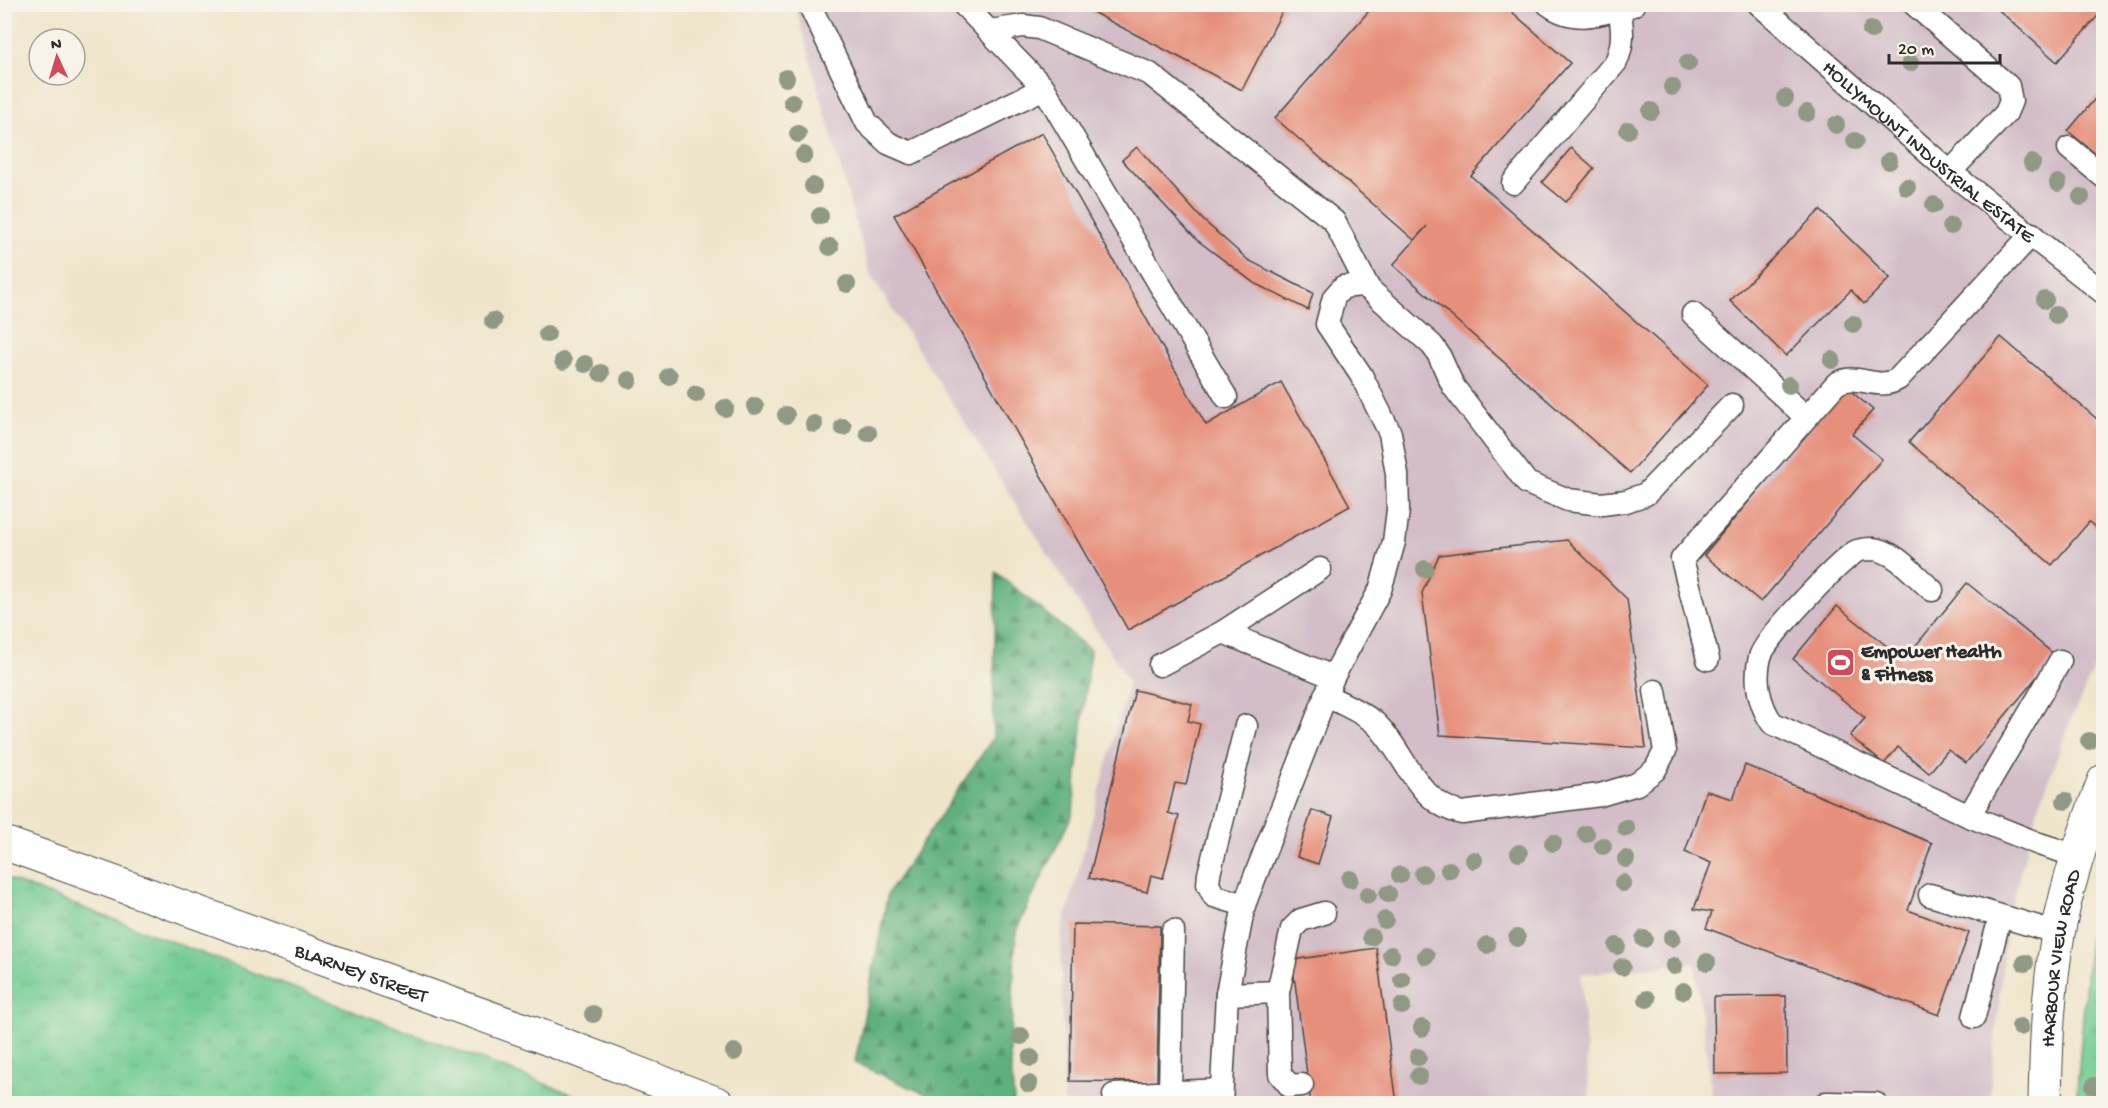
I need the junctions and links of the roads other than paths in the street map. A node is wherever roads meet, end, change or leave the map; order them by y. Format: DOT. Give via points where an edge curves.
graph roads {
  1 [pos="809,4"];
  2 [pos="963,4"];
  3 [pos="1548,4"];
  4 [pos="1759,4"];
  5 [pos="1914,4"];
  6 [pos="1627,7"];
  7 [pos="990,31"];
  8 [pos="1044,88"];
  9 [pos="2068,148"];
  10 [pos="1950,172"];
  11 [pos="2103,177"];
  12 [pos="1513,183"];
  13 [pos="2032,234"];
  14 [pos="1369,289"];
  15 [pos="2103,293"];
  16 [pos="1693,314"];
  17 [pos="1226,397"];
  18 [pos="1732,405"];
  19 [pos="1806,417"];
  20 [pos="1320,569"];
  21 [pos="1932,590"];
  22 [pos="1223,632"];
  23 [pos="1708,659"];
  24 [pos="2060,661"];
  25 [pos="1160,665"];
  26 [pos="1329,686"];
  27 [pos="1655,691"];
  28 [pos="1246,726"];
  29 [pos="2103,781"];
  30 [pos="1969,816"];
  31 [pos="4,843"];
  32 [pos="2078,856"];
  33 [pos="1930,895"];
  34 [pos="1244,905"];
  35 [pos="1324,913"];
  36 [pos="2000,917"];
  37 [pos="1173,931"];
  38 [pos="2058,933"];
  39 [pos="1278,992"];
  40 [pos="1227,994"];
  41 [pos="1974,1017"];
  42 [pos="1302,1085"];
  43 [pos="1170,1093"];
  44 [pos="1114,1095"];
  45 [pos="1221,1097"];
  46 [pos="1826,1103"];
  47 [pos="718,1104"];
  48 [pos="1876,1104"];
  49 [pos="2045,1104"];
  1 -- 8 [label="lane" via="867,123 898,149 911,153"];
  2 -- 7 [label="lane"];
  3 -- 6 [label="lane" via="1574,17"];
  4 -- 10 [label="lane, HOLLYMOUNT INDUSTRIAL ESTATE"];
  5 -- 10 [label="lane" via="2008,86 2011,101 2006,114"];
  6 -- 12 [label="lane" via="1623,46 1616,62"];
  7 -- 8 [label="lane"];
  7 -- 14 [label="lane" via="1039,28 1150,74 1334,221"];
  8 -- 17 [label="lane"];
  9 -- 11 [label="lane"];
  10 -- 13 [label="lane, HOLLYMOUNT INDUSTRIAL ESTATE"];
  13 -- 15 [label="lane, HOLLYMOUNT INDUSTRIAL ESTATE"];
  13 -- 19 [label="lane" via="1898,379 1881,385 1846,379 1836,384"];
  14 -- 18 [label="lane" via="1432,345 1453,386 1527,483 1568,500 1602,504 1646,494"];
  14 -- 26 [label="lane" via="1361,285 1343,287 1334,297 1327,324 1361,375 1390,433 1398,510 1394,542 1380,590"];
  16 -- 19 [label="lane"];
  19 -- 23 [label="lane" via="1682,559"];
  20 -- 22 [label="lane"];
  21 -- 30 [label="lane" via="1888,553 1858,550 1839,564 1774,635 1761,655 1759,694 1772,723"];
  22 -- 25 [label="lane"];
  22 -- 26 [label="lane"];
  24 -- 30 [label="lane"];
  26 -- 27 [label="lane" via="1374,723 1418,783 1451,810 1462,813 1600,795 1637,784 1655,770 1665,751"];
  26 -- 34 [label="lane"];
  28 -- 34 [label="lane" via="1208,884 1214,896"];
  29 -- 32 [label="street, HARBOUR VIEW ROAD"];
  30 -- 32 [label="lane"];
  31 -- 47 [label="street, BLARNEY STREET" via="538,1035"];
  32 -- 38 [label="street, HARBOUR VIEW ROAD"];
  33 -- 36 [label="lane"];
  34 -- 40 [label="lane"];
  35 -- 39 [label="lane" via="1301,920 1292,929"];
  36 -- 38 [label="lane"];
  36 -- 41 [label="lane"];
  37 -- 43 [label="lane"];
  38 -- 49 [label="street, HARBOUR VIEW ROAD" via="2050,993"];
  39 -- 40 [label="lane"];
  39 -- 42 [label="lane" via="1280,1074 1290,1086"];
  40 -- 45 [label="lane"];
  43 -- 44 [label="lane"];
  43 -- 45 [label="lane"];
  46 -- 48 [label="lane"];
}
